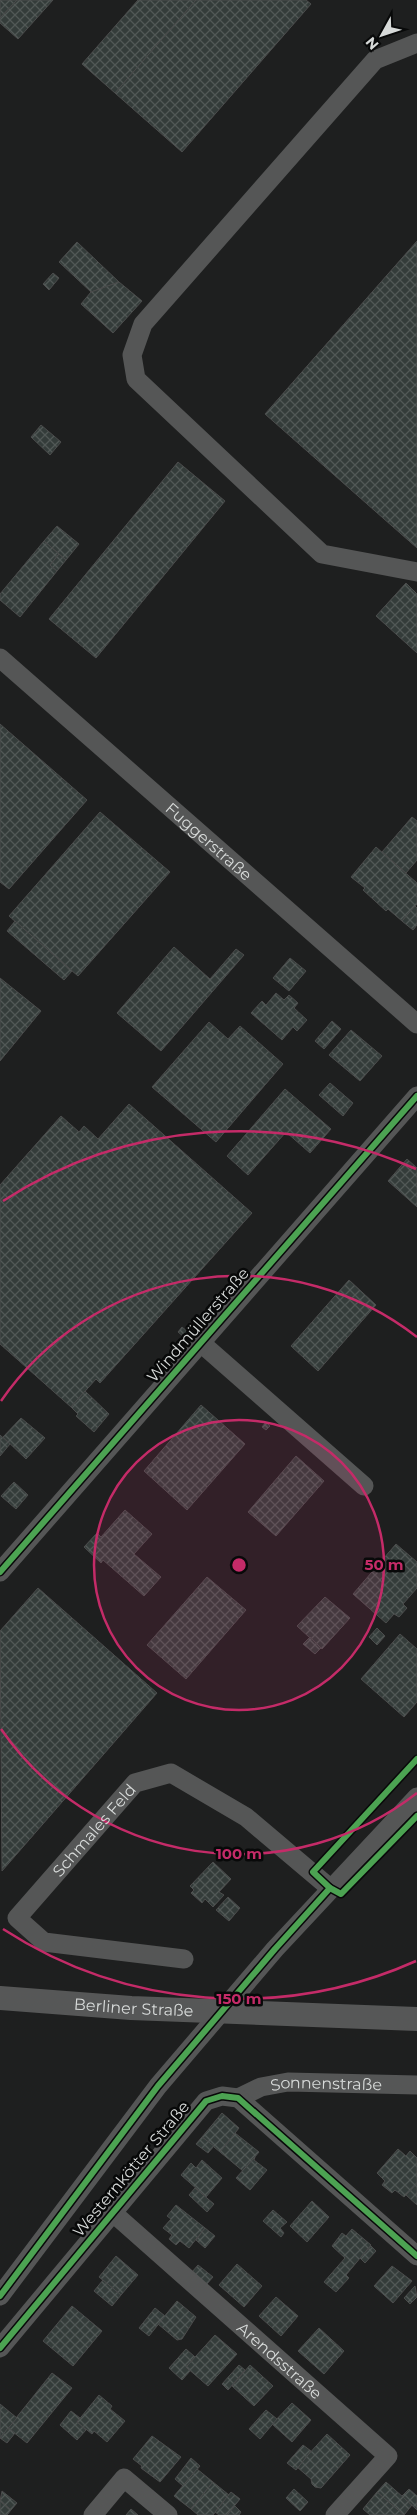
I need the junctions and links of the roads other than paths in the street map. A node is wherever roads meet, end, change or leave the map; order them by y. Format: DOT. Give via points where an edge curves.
graph roads {
  1 [pos="417,43"];
  2 [pos="417,572"];
  3 [pos="0,658"];
  4 [pos="417,1024"];
  5 [pos="417,1096"];
  6 [pos="201,1343"];
  7 [pos="364,1486"];
  8 [pos="3,1563"];
  9 [pos="417,1797"];
  10 [pos="330,1888"];
  11 [pos="184,1959"];
  12 [pos="0,1998"];
  13 [pos="417,2019"];
  14 [pos="417,2085"];
  15 [pos="238,2098"];
  16 [pos="112,2212"];
  17 [pos="417,2256"];
  18 [pos="0,2296"];
  19 [pos="0,2348"];
  20 [pos="93,2515"];
  21 [pos="168,2515"];
  22 [pos="335,2515"];
  1 -- 2 [label="street" via="375,60 143,324 132,355 136,379 322,554"];
  3 -- 4 [label="street, Fuggerstraße"];
  5 -- 6 [label="street, Windmüllerstraße"];
  6 -- 7 [label="street"];
  6 -- 8 [label="street, Windmüllerstraße"];
  9 -- 10 [label="street, Westernkötter Straße"];
  10 -- 11 [label="street, Schmales Feld" via="246,1817 171,1773 135,1783 17,1918 44,1942"];
  10 -- 18 [label="street, Westernkötter Straße" via="158,2086"];
  12 -- 13 [label="main road, Berliner Straße" via="131,2008"];
  14 -- 15 [label="street, Sonnenstraße" via="288,2082 261,2086"];
  15 -- 16 [label="street, Westernkötter Straße" via="222,2096 206,2101"];
  15 -- 17 [label="street"];
  16 -- 19 [label="street, Westernkötter Straße"];
  16 -- 22 [label="street, Arendsstraße" via="388,2456"];
  20 -- 21 [label="street" via="124,2478"];
}
